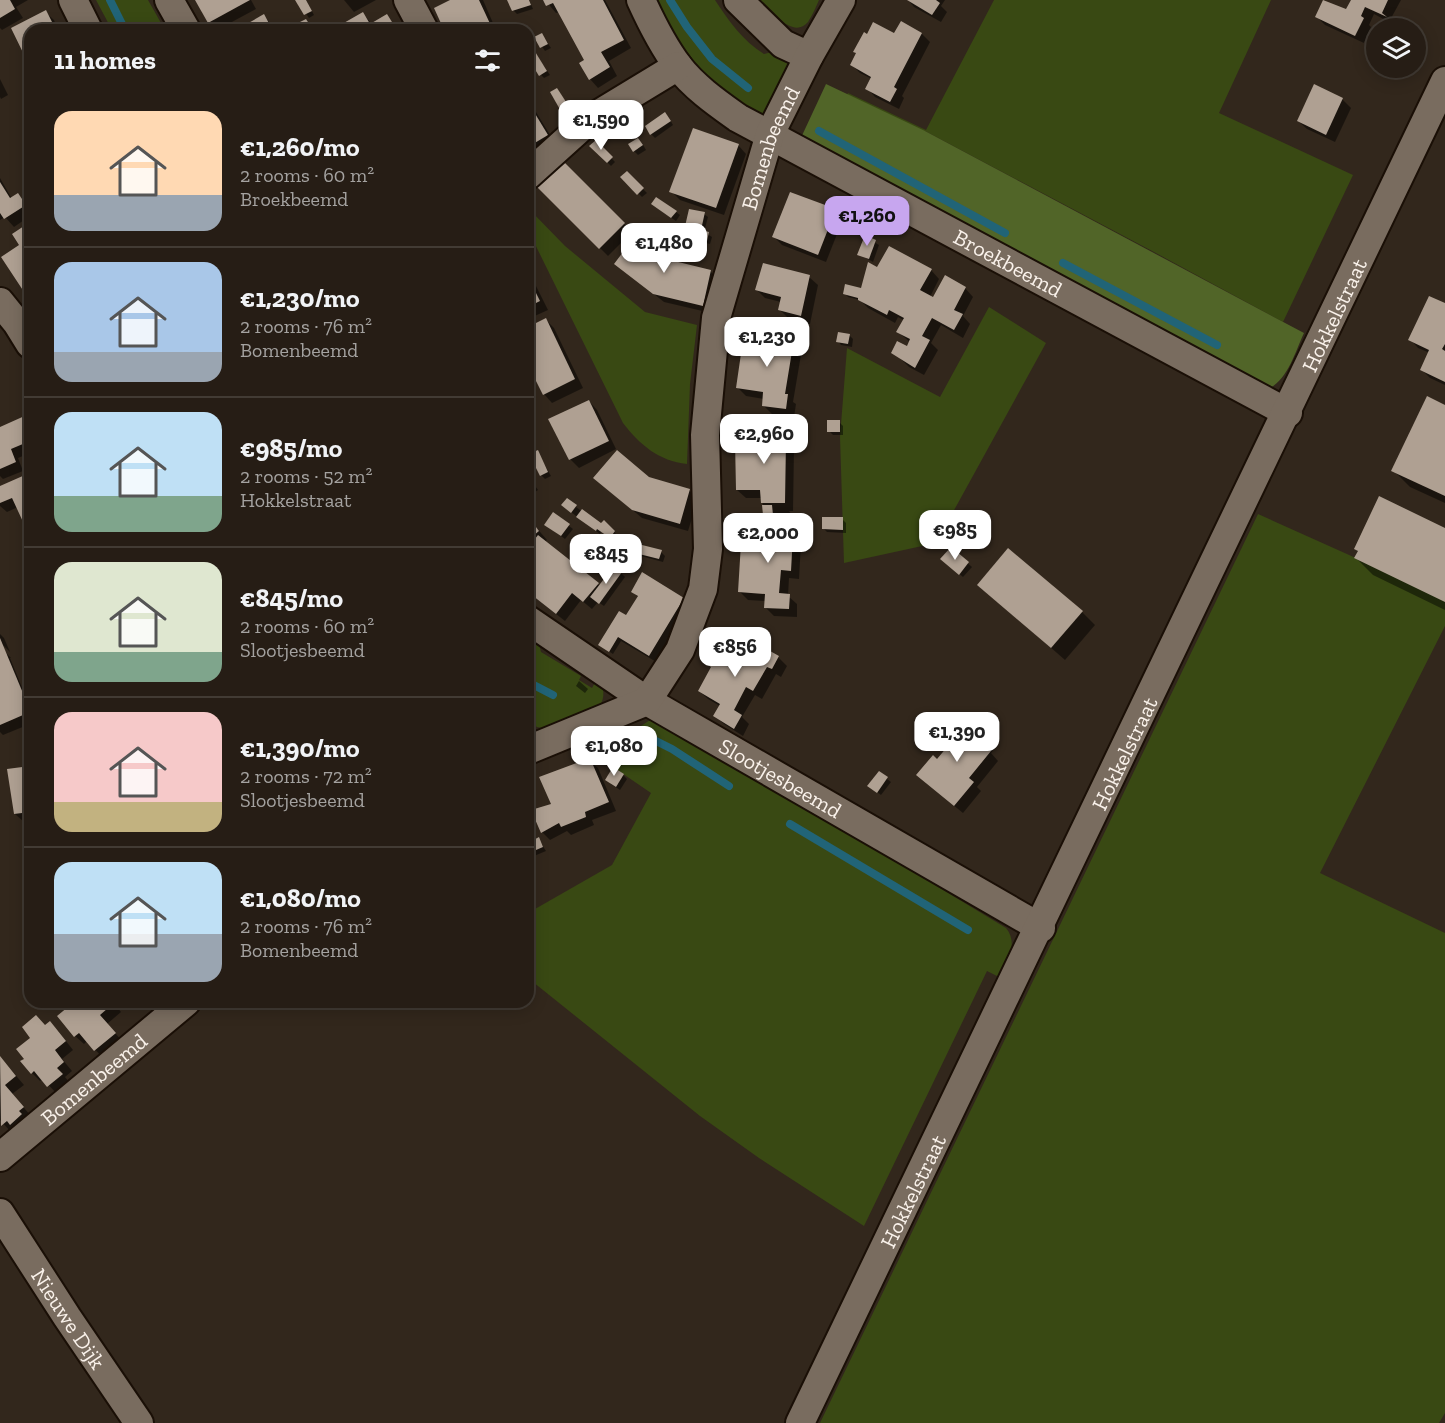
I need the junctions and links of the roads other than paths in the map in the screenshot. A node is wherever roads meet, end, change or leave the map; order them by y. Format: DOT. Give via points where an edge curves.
graph roads {
  1 [pos="73,0"];
  2 [pos="169,0"];
  3 [pos="408,0"];
  4 [pos="641,0"];
  5 [pos="738,0"];
  6 [pos="842,0"];
  7 [pos="85,24"];
  8 [pos="183,24"];
  9 [pos="421,24"];
  10 [pos="809,56"];
  11 [pos="678,66"];
  12 [pos="1445,81"];
  13 [pos="770,134"];
  14 [pos="534,170"];
  15 [pos="0,302"];
  16 [pos="24,336"];
  17 [pos="1288,413"];
  18 [pos="534,624"];
  19 [pos="647,701"];
  20 [pos="534,748"];
  21 [pos="1041,928"];
  22 [pos="179,1008"];
  23 [pos="0,1157"];
  24 [pos="0,1213"];
  25 [pos="139,1423"];
  26 [pos="800,1423"];
  1 -- 7 [label="street"];
  2 -- 8 [label="street"];
  3 -- 9 [label="street"];
  4 -- 11 [label="street, Broekbeemd"];
  5 -- 10 [label="street" via="783,44"];
  6 -- 10 [label="street, Bomenbeemd"];
  10 -- 13 [label="street, Bomenbeemd"];
  11 -- 13 [label="street, Broekbeemd" via="704,93"];
  11 -- 14 [label="street" via="589,120"];
  12 -- 17 [label="street, Hokkelstraat"];
  13 -- 17 [label="street, Broekbeemd"];
  13 -- 19 [label="street, Bomenbeemd" via="717,318 705,435 708,549 703,589 680,650"];
  15 -- 16 [label="street"];
  17 -- 21 [label="street, Hokkelstraat"];
  18 -- 19 [label="street, Slootjesbeemd"];
  19 -- 20 [label="street"];
  19 -- 21 [label="street, Slootjesbeemd"];
  21 -- 26 [label="street, Hokkelstraat"];
  22 -- 23 [label="street, Bomenbeemd"];
  24 -- 25 [label="street, Nieuwe Dijk"];
}
